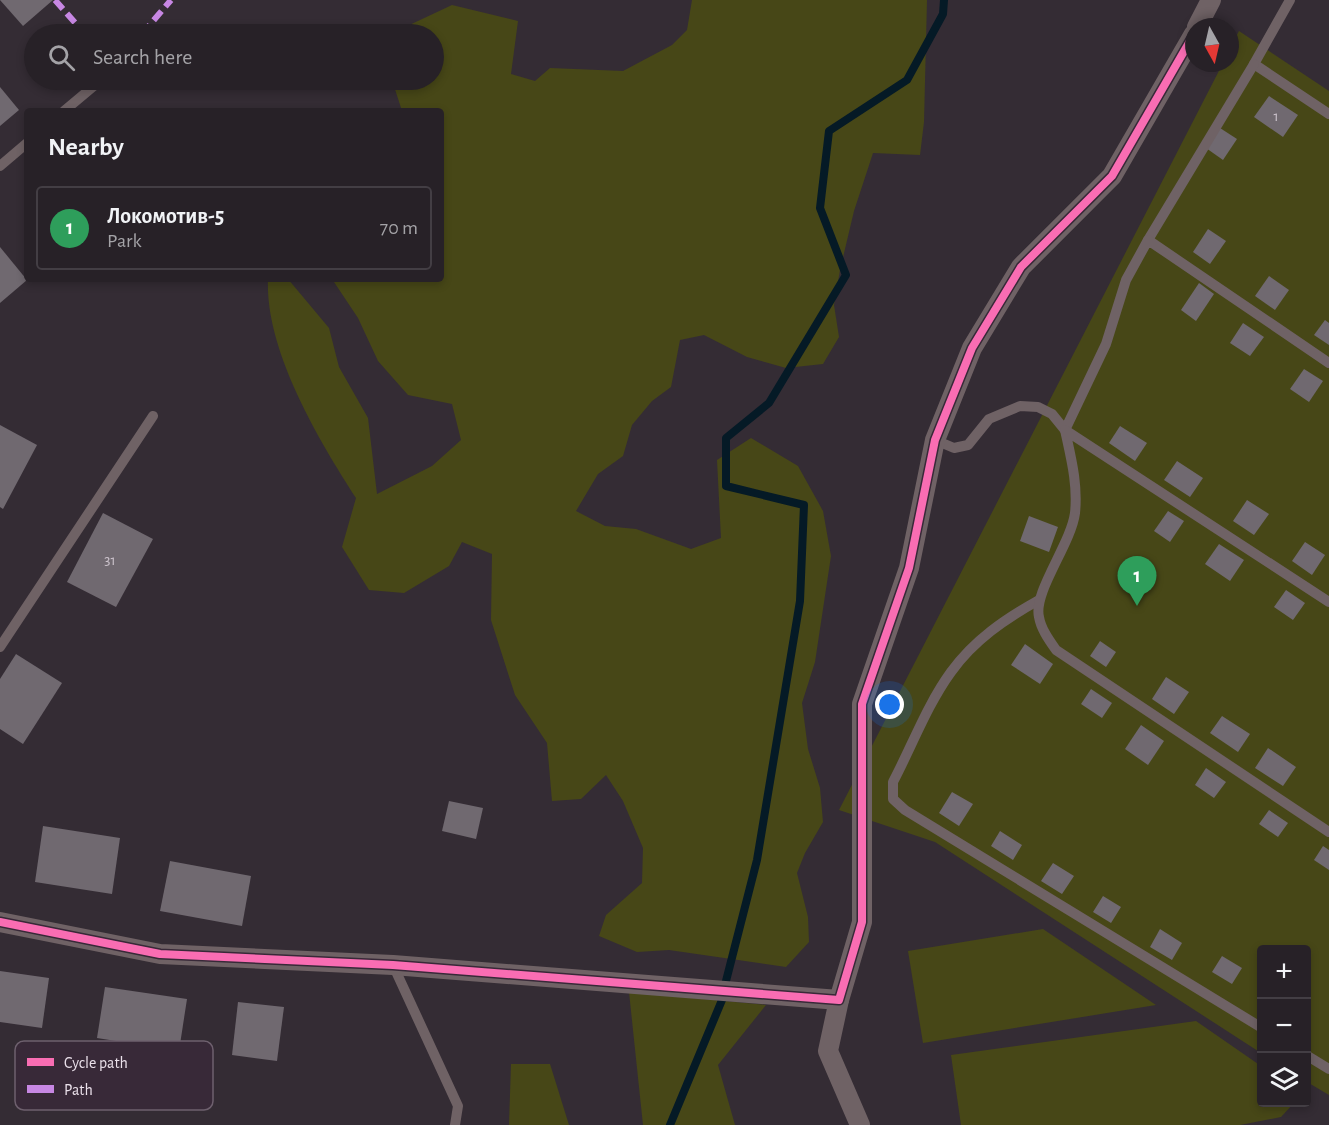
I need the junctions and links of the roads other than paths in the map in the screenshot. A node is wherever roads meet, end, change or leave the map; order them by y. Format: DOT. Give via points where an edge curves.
graph roads {
  1 [pos="1211,0"];
  2 [pos="1290,0"];
  3 [pos="1202,18"];
  4 [pos="1185,50"];
  5 [pos="1254,64"];
  6 [pos="89,90"];
  7 [pos="68,108"];
  8 [pos="1329,114"];
  9 [pos="24,145"];
  10 [pos="0,165"];
  11 [pos="1148,240"];
  12 [pos="1329,363"];
  13 [pos="153,416"];
  14 [pos="1065,430"];
  15 [pos="935,440"];
  16 [pos="1039,600"];
  17 [pos="1329,602"];
  18 [pos="0,647"];
  19 [pos="1329,832"];
  20 [pos="0,922"];
  21 [pos="393,965"];
  22 [pos="838,1000"];
  23 [pos="1257,1025"];
  24 [pos="1311,1059"];
  25 [pos="1329,1069"];
  26 [pos="455,1125"];
  27 [pos="860,1125"];
  1 -- 3 [label="street"];
  2 -- 5 [label="lane"];
  4 -- 15 [label="street" via="1112,176 1022,267 972,348"];
  5 -- 8 [label="lane"];
  5 -- 11 [label="lane"];
  6 -- 7 [label="lane"];
  9 -- 10 [label="lane"];
  11 -- 12 [label="lane"];
  11 -- 14 [label="lane" via="1126,280 1106,344"];
  13 -- 18 [label="lane"];
  14 -- 15 [label="lane" via="1052,414 1038,407 1020,406 988,419 968,445 954,448"];
  14 -- 16 [label="lane" via="1076,483 1075,515 1068,540"];
  14 -- 17 [label="lane"];
  15 -- 22 [label="street" via="909,568 862,704 862,922"];
  16 -- 19 [label="lane" via="1038,616 1056,650"];
  16 -- 23 [label="lane" via="982,637 951,672 894,782 893,799 905,810"];
  20 -- 21 [label="street" via="160,954"];
  21 -- 22 [label="street"];
  21 -- 26 [label="lane" via="458,1106"];
  22 -- 27 [label="street" via="828,1051"];
  24 -- 25 [label="lane"];
}
